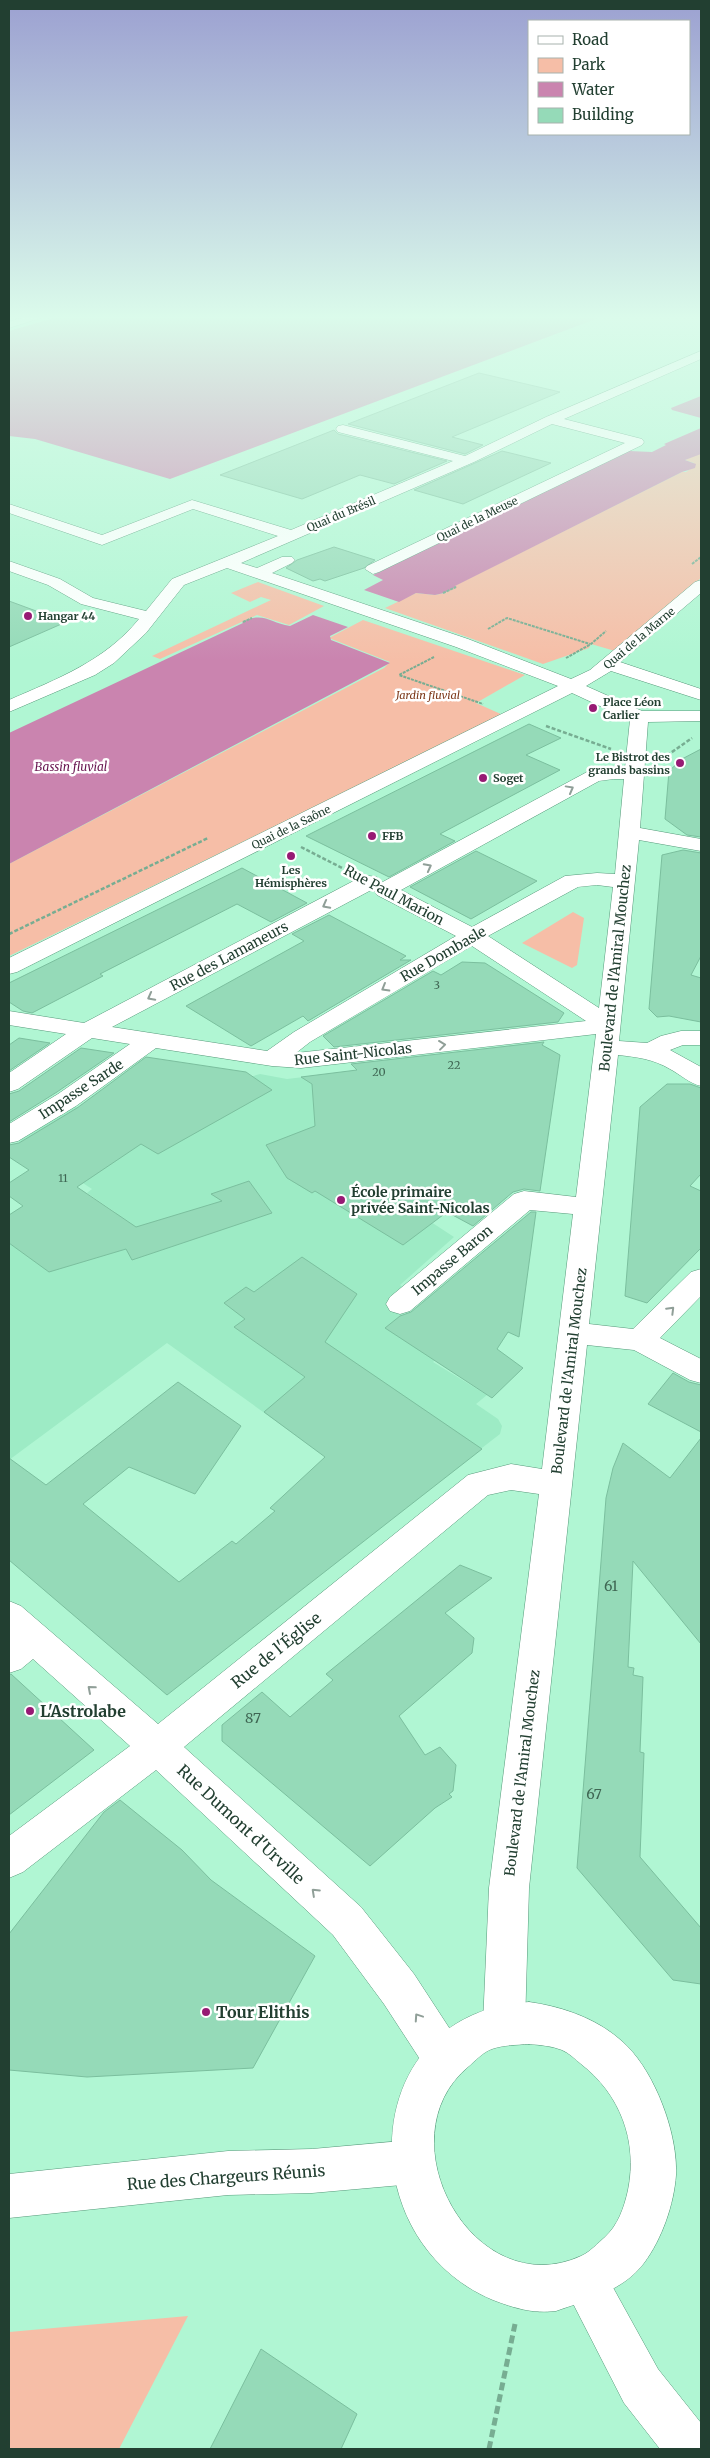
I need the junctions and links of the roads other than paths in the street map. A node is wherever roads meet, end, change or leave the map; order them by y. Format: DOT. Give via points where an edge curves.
graph roads {
  1 [pos="354,432"];
  2 [pos="526,432"];
  3 [pos="597,432"];
  4 [pos="466,460"];
  5 [pos="9,508"];
  6 [pos="292,535"];
  7 [pos="287,560"];
  8 [pos="227,563"];
  9 [pos="9,566"];
  10 [pos="373,569"];
  11 [pos="257,574"];
  12 [pos="701,585"];
  13 [pos="150,617"];
  14 [pos="608,664"];
  15 [pos="573,686"];
  16 [pos="701,695"];
  17 [pos="9,707"];
  18 [pos="701,716"];
  19 [pos="639,717"];
  20 [pos="624,774"];
  21 [pos="630,832"];
  22 [pos="701,845"];
  23 [pos="625,880"];
  24 [pos="377,886"];
  25 [pos="472,936"];
  26 [pos="9,967"];
  27 [pos="9,1018"];
  28 [pos="88,1030"];
  29 [pos="608,1036"];
  30 [pos="701,1038"];
  31 [pos="152,1040"];
  32 [pos="651,1051"];
  33 [pos="272,1059"];
  34 [pos="701,1078"];
  35 [pos="9,1084"];
  36 [pos="9,1135"];
  37 [pos="588,1207"];
  38 [pos="701,1279"];
  39 [pos="400,1304"];
  40 [pos="572,1334"];
  41 [pos="640,1340"];
  42 [pos="701,1372"];
  43 [pos="555,1484"];
  44 [pos="17,1637"];
  45 [pos="157,1747"];
  46 [pos="9,1859"];
  47 [pos="504,2024"];
  48 [pos="444,2058"];
  49 [pos="413,2162"];
  50 [pos="9,2196"];
  51 [pos="584,2280"];
  52 [pos="691,2449"];
  1 -- 4 [label="street"];
  2 -- 4 [label="street, Quai du Brésil"];
  3 -- 10 [label="street, Quai de la Meuse" via="637,442"];
  4 -- 6 [label="street, Quai du Brésil"];
  5 -- 6 [label="street" via="102,540 192,504"];
  6 -- 8 [label="street, Quai du Brésil"];
  7 -- 11 [label="street"];
  8 -- 11 [label="street"];
  8 -- 13 [label="street, Quai du Brésil" via="178,582"];
  9 -- 13 [label="street" via="54,582 87,601"];
  11 -- 15 [label="street" via="462,643"];
  12 -- 14 [label="street, Quai de la Marne"];
  13 -- 17 [label="street, Quai du Brésil" via="124,645 89,671"];
  14 -- 15 [label="street, Quai de la Marne"];
  14 -- 16 [label="street"];
  15 -- 19 [label="street"];
  15 -- 26 [label="street, Quai de la Saône"];
  18 -- 19 [label="street"];
  19 -- 20 [label="street, Boulevard de l'Amiral Mouchez"];
  20 -- 21 [label="street, Boulevard de l'Amiral Mouchez"];
  24 -- 20 [label="street, Rue des Lamaneurs, one-way" via="594,776"];
  21 -- 22 [label="street"];
  21 -- 23 [label="street, Boulevard de l'Amiral Mouchez"];
  23 -- 25 [label="street, Rue Dombasle" via="573,881"];
  23 -- 29 [label="street, Boulevard de l'Amiral Mouchez"];
  24 -- 25 [label="street, Rue Paul Marion"];
  24 -- 28 [label="street, Rue des Lamaneurs, one-way"];
  25 -- 29 [label="street, Rue Paul Marion"];
  25 -- 33 [label="street, Rue Dombasle, one-way" via="302,1037"];
  27 -- 28 [label="street, Rue Saint-Nicolas"];
  28 -- 31 [label="street, Rue Saint-Nicolas"];
  28 -- 35 [label="street, Rue des Lamaneurs"];
  29 -- 32 [label="street, Rue Paul Marion"];
  33 -- 29 [label="street, Rue Saint-Nicolas, one-way" via="301,1062"];
  29 -- 37 [label="street, Boulevard de l'Amiral Mouchez"];
  30 -- 32 [label="street" via="690,1036 666,1042"];
  31 -- 33 [label="street, Rue Saint-Nicolas"];
  31 -- 36 [label="street, Impasse Sarde"];
  32 -- 34 [label="street, Rue Paul Marion"];
  37 -- 39 [label="street, Impasse Baron" via="524,1200"];
  37 -- 40 [label="street, Boulevard de l'Amiral Mouchez"];
  41 -- 38 [label="street, one-way"];
  40 -- 41 [label="street"];
  40 -- 43 [label="street, Boulevard de l'Amiral Mouchez"];
  41 -- 42 [label="street"];
  43 -- 45 [label="street, Rue de l'Église" via="511,1478 479,1484"];
  43 -- 47 [label="street, Boulevard de l'Amiral Mouchez" via="509,1888"];
  45 -- 44 [label="street, Rue Dumont d'Urville, one-way"];
  45 -- 46 [label="street, Rue de l'Église"];
  48 -- 45 [label="street, Rue Dumont d'Urville, one-way" via="399,1989 346,1921"];
  47 -- 48 [label="street" via="471,2036"];
  47 -- 51 [label="street" via="553,2027 578,2036 620,2070 647,2120 655,2173 649,2207 635,2238 612,2263"];
  48 -- 49 [label="street" via="417,2105 412,2133"];
  49 -- 50 [label="street, Rue des Chargeurs Réunis" via="312,2171 228,2173"];
  49 -- 51 [label="street" via="420,2194 434,2225 470,2264 502,2281 523,2287 554,2288"];
  51 -- 52 [label="street" via="640,2386"];
}
